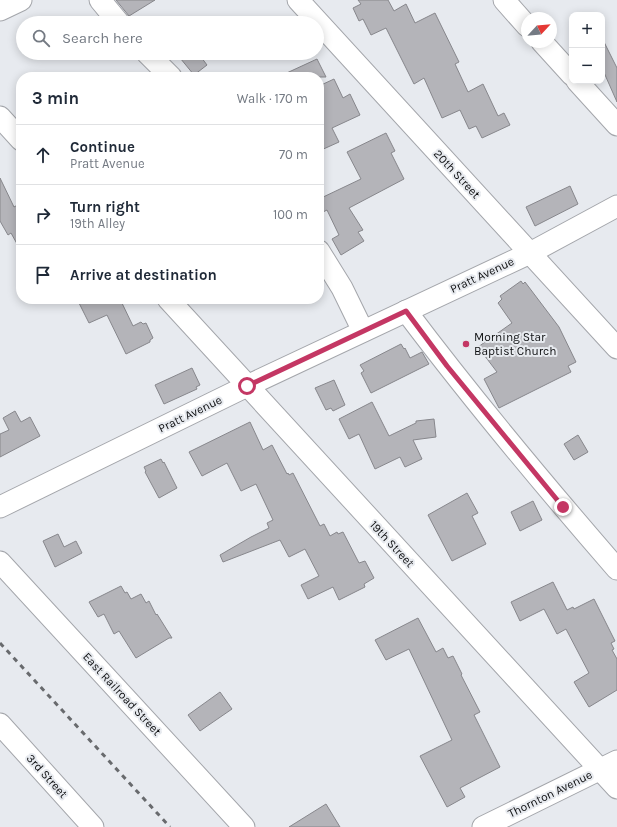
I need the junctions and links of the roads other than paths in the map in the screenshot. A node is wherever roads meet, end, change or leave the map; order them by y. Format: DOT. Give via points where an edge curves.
graph roads {
  1 [pos="21,0"];
  2 [pos="100,0"];
  3 [pos="298,0"];
  4 [pos="504,0"];
  5 [pos="0,10"];
  6 [pos="113,16"];
  7 [pos="313,16"];
  8 [pos="521,19"];
  9 [pos="324,28"];
  10 [pos="547,48"];
  11 [pos="154,60"];
  12 [pos="166,72"];
  13 [pos="569,73"];
  14 [pos="580,84"];
  15 [pos="0,117"];
  16 [pos="617,125"];
  17 [pos="16,135"];
  18 [pos="617,206"];
  19 [pos="530,253"];
  20 [pos="324,260"];
  21 [pos="173,304"];
  22 [pos="406,311"];
  23 [pos="363,331"];
  24 [pos="617,348"];
  25 [pos="247,386"];
  26 [pos="0,506"];
  27 [pos="0,562"];
  28 [pos="617,569"];
  29 [pos="0,724"];
  30 [pos="608,765"];
  31 [pos="617,788"];
  32 [pos="93,827"];
  33 [pos="244,827"];
  34 [pos="483,827"];
  1 -- 5 [label="street"];
  2 -- 6 [label="street"];
  3 -- 7 [label="street, 20th Street"];
  4 -- 8 [label="street"];
  9 -- 19 [label="street, 20th Street"];
  10 -- 13 [label="street"];
  11 -- 12 [label="street"];
  14 -- 16 [label="street"];
  15 -- 17 [label="street"];
  18 -- 19 [label="street, Pratt Avenue"];
  19 -- 22 [label="street, Pratt Avenue"];
  19 -- 24 [label="street, 20th Street"];
  20 -- 23 [label="street" via="342,288"];
  21 -- 25 [label="street, 19th Street"];
  22 -- 23 [label="street, Pratt Avenue"];
  22 -- 28 [label="street" via="447,366"];
  23 -- 25 [label="street, Pratt Avenue"];
  25 -- 26 [label="street, Pratt Avenue"];
  25 -- 30 [label="street, 19th Street"];
  27 -- 33 [label="street, East Railroad Street"];
  29 -- 32 [label="street, 3rd Street"];
  30 -- 31 [label="street, 19th Street"];
  30 -- 34 [label="street, Thornton Avenue"];
}
